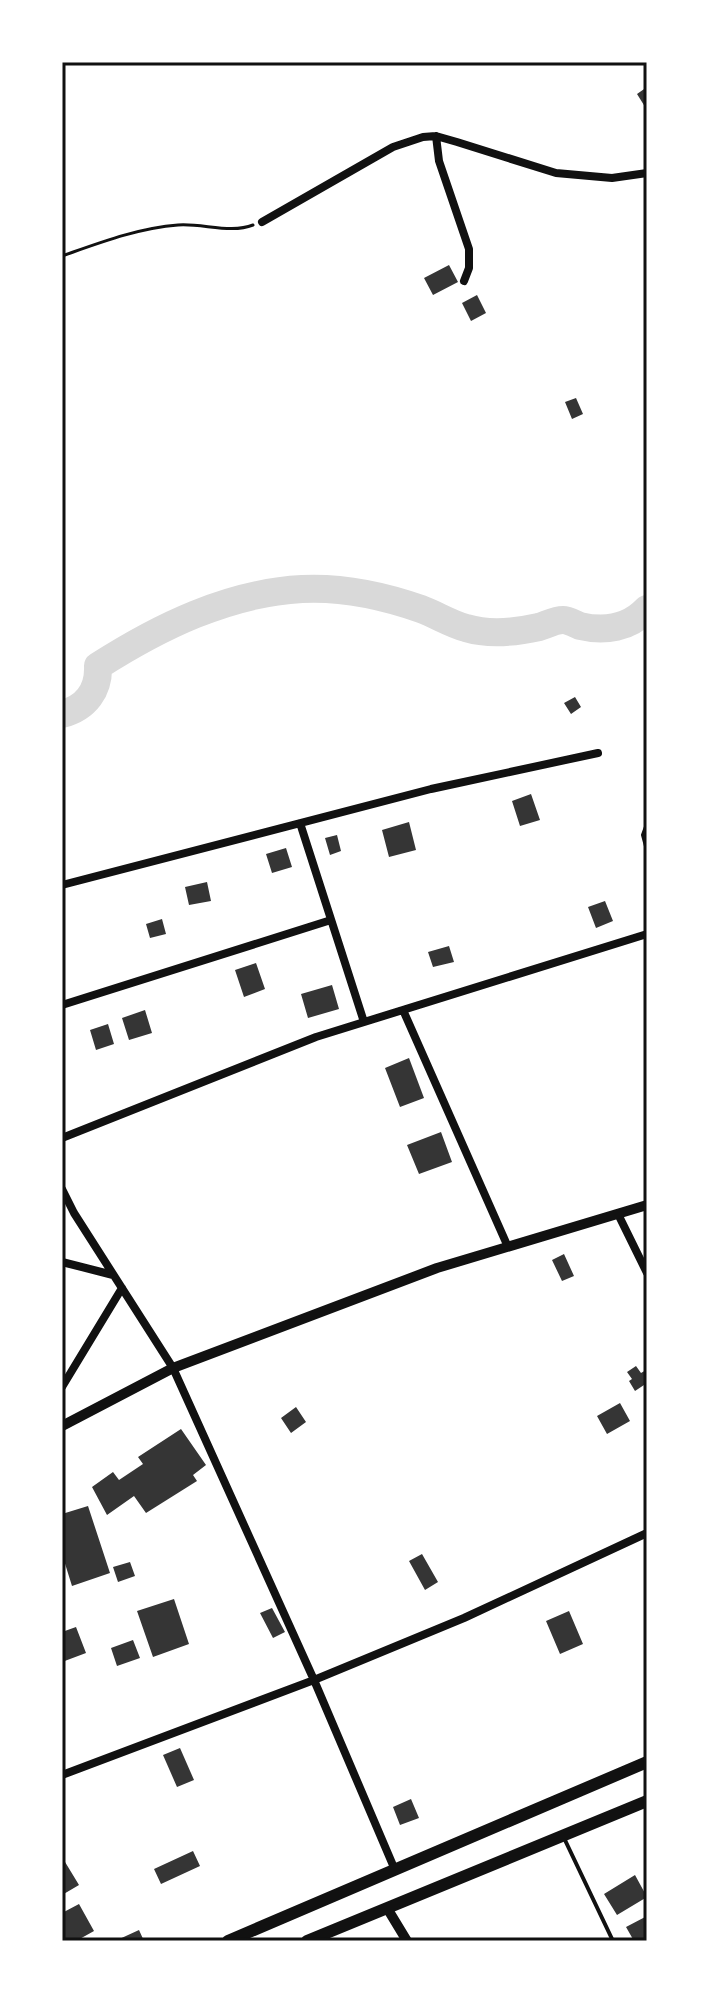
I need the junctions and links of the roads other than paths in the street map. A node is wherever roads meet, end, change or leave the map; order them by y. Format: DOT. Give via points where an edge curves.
graph roads {
  1 [pos="436,136"];
  2 [pos="647,173"];
  3 [pos="262,222"];
  4 [pos="464,281"];
  5 [pos="598,753"];
  6 [pos="300,823"];
  7 [pos="647,824"];
  8 [pos="647,850"];
  9 [pos="62,885"];
  10 [pos="331,920"];
  11 [pos="647,934"];
  12 [pos="62,1005"];
  13 [pos="403,1010"];
  14 [pos="364,1022"];
  15 [pos="62,1138"];
  16 [pos="62,1189"];
  17 [pos="647,1205"];
  18 [pos="618,1214"];
  19 [pos="508,1247"];
  20 [pos="62,1262"];
  21 [pos="647,1273"];
  22 [pos="113,1275"];
  23 [pos="122,1288"];
  24 [pos="173,1368"];
  25 [pos="62,1387"];
  26 [pos="62,1426"];
  27 [pos="647,1533"];
  28 [pos="314,1680"];
  29 [pos="647,1762"];
  30 [pos="62,1775"];
  31 [pos="647,1801"];
  32 [pos="563,1835"];
  33 [pos="395,1870"];
  34 [pos="387,1908"];
  35 [pos="228,1941"];
  36 [pos="307,1941"];
  37 [pos="407,1941"];
  38 [pos="613,1941"];
  1 -- 2 [label="street" via="556,173 612,178"];
  1 -- 3 [label="street" via="393,147"];
  1 -- 4 [label="street" via="439,161 469,249"];
  5 -- 6 [label="street"];
  6 -- 9 [label="street"];
  6 -- 10 [label="street"];
  7 -- 8 [label="lane"];
  10 -- 12 [label="street"];
  10 -- 14 [label="street"];
  11 -- 13 [label="street"];
  13 -- 14 [label="street"];
  13 -- 19 [label="street"];
  14 -- 15 [label="street"];
  16 -- 22 [label="street"];
  17 -- 18 [label="street"];
  18 -- 19 [label="street"];
  18 -- 21 [label="street"];
  19 -- 24 [label="street" via="437,1268"];
  20 -- 22 [label="street"];
  22 -- 23 [label="street"];
  23 -- 24 [label="street"];
  23 -- 25 [label="street"];
  24 -- 26 [label="street"];
  24 -- 28 [label="street"];
  27 -- 28 [label="street"];
  28 -- 30 [label="street"];
  28 -- 33 [label="street"];
  29 -- 33 [label="main road"];
  31 -- 32 [label="main road"];
  32 -- 34 [label="main road"];
  32 -- 38 [label="lane"];
  33 -- 35 [label="main road"];
  34 -- 36 [label="main road"];
  34 -- 37 [label="street"];
}
